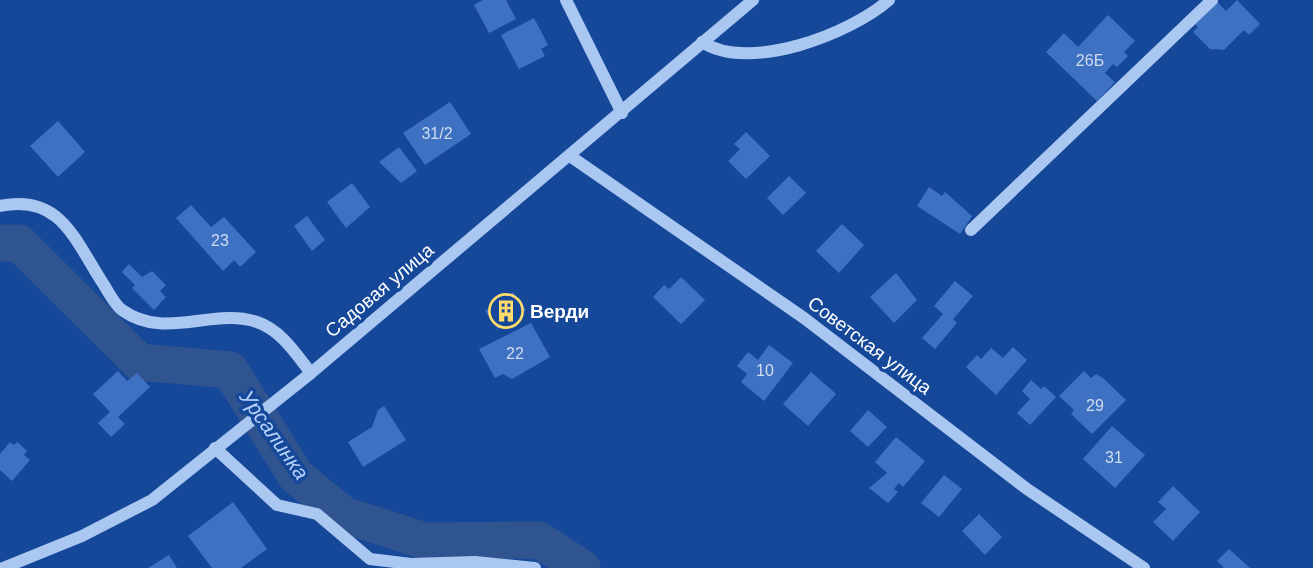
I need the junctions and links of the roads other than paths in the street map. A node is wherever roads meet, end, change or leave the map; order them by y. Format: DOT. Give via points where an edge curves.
graph roads {
  1 [pos="566,0"];
  2 [pos="753,0"];
  3 [pos="889,0"];
  4 [pos="1212,0"];
  5 [pos="702,42"];
  6 [pos="622,113"];
  7 [pos="570,156"];
  8 [pos="0,206"];
  9 [pos="971,230"];
  10 [pos="310,373"];
  11 [pos="215,449"];
  12 [pos="3,568"];
  13 [pos="535,568"];
  14 [pos="1144,568"];
  1 -- 6 [label="street"];
  2 -- 5 [label="street, Садовая улица"];
  3 -- 5 [label="street" via="859,21 788,47 747,54 717,52"];
  4 -- 9 [label="street"];
  5 -- 6 [label="street, Садовая улица"];
  6 -- 7 [label="street, Садовая улица"];
  7 -- 10 [label="street, Садовая улица"];
  7 -- 14 [label="street, Советская улица" via="804,318 1027,489"];
  8 -- 10 [label="street" via="39,205 58,217 121,310 143,321 172,326 233,317 259,323 286,342"];
  10 -- 11 [label="street, Садовая улица"];
  11 -- 12 [label="street, Садовая улица" via="152,500 82,536"];
  11 -- 13 [label="street" via="277,505 317,514 370,559"];
}
